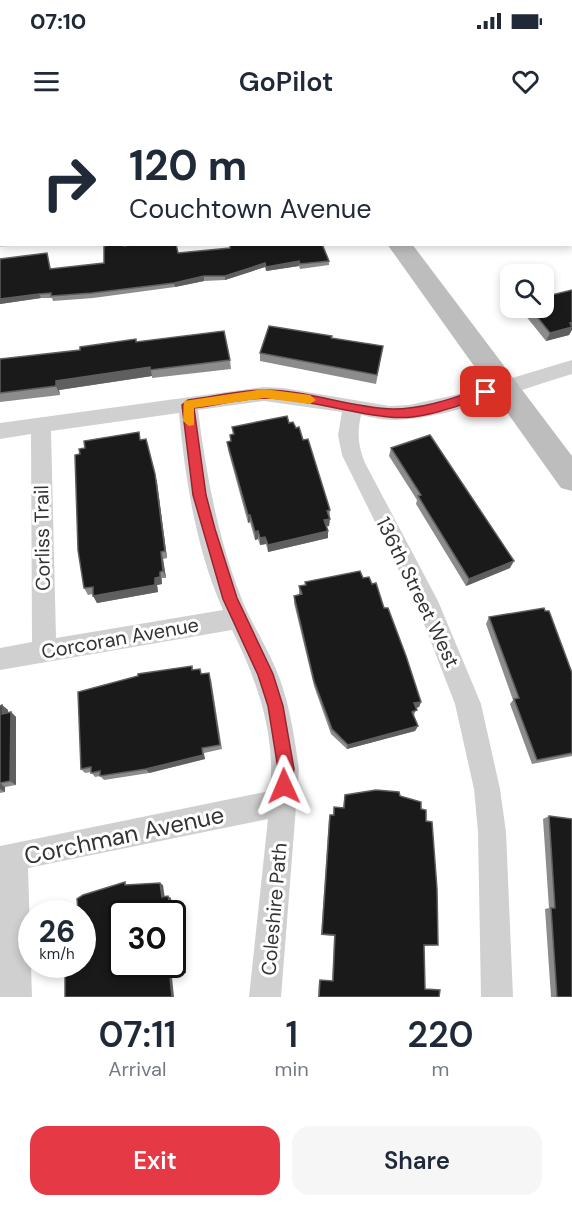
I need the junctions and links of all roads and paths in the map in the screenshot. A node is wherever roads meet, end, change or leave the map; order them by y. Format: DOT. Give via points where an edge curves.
graph roads {
  1 [pos="400,246"];
  2 [pos="572,367"];
  3 [pos="504,386"];
  4 [pos="188,405"];
  5 [pos="353,407"];
  6 [pos="41,425"];
  7 [pos="0,431"];
  8 [pos="572,479"];
  9 [pos="239,618"];
  10 [pos="44,651"];
  11 [pos="0,659"];
  12 [pos="283,802"];
  13 [pos="7,859"];
  14 [pos="16,997"];
  15 [pos="266,997"];
  16 [pos="497,997"];
  1 -- 3 [label="street"];
  2 -- 3 [label="street"];
  3 -- 5 [label="street" via="409,412"];
  3 -- 8 [label="street"];
  4 -- 5 [label="street" via="264,394"];
  4 -- 6 [label="street"];
  4 -- 9 [label="street, Coleshire Path" via="200,495"];
  5 -- 16 [label="street, 136th Street West" via="347,445 430,608 468,704 487,789"];
  6 -- 7 [label="street"];
  6 -- 10 [label="street, Corliss Trail"];
  9 -- 10 [label="street, Corcoran Avenue"];
  9 -- 12 [label="street, Coleshire Path" via="266,674 276,706 286,769"];
  10 -- 11 [label="street, Corcoran Avenue"];
  12 -- 13 [label="street, Corchman Avenue"];
  12 -- 15 [label="street, Coleshire Path"];
  13 -- 14 [label="street"];
}
